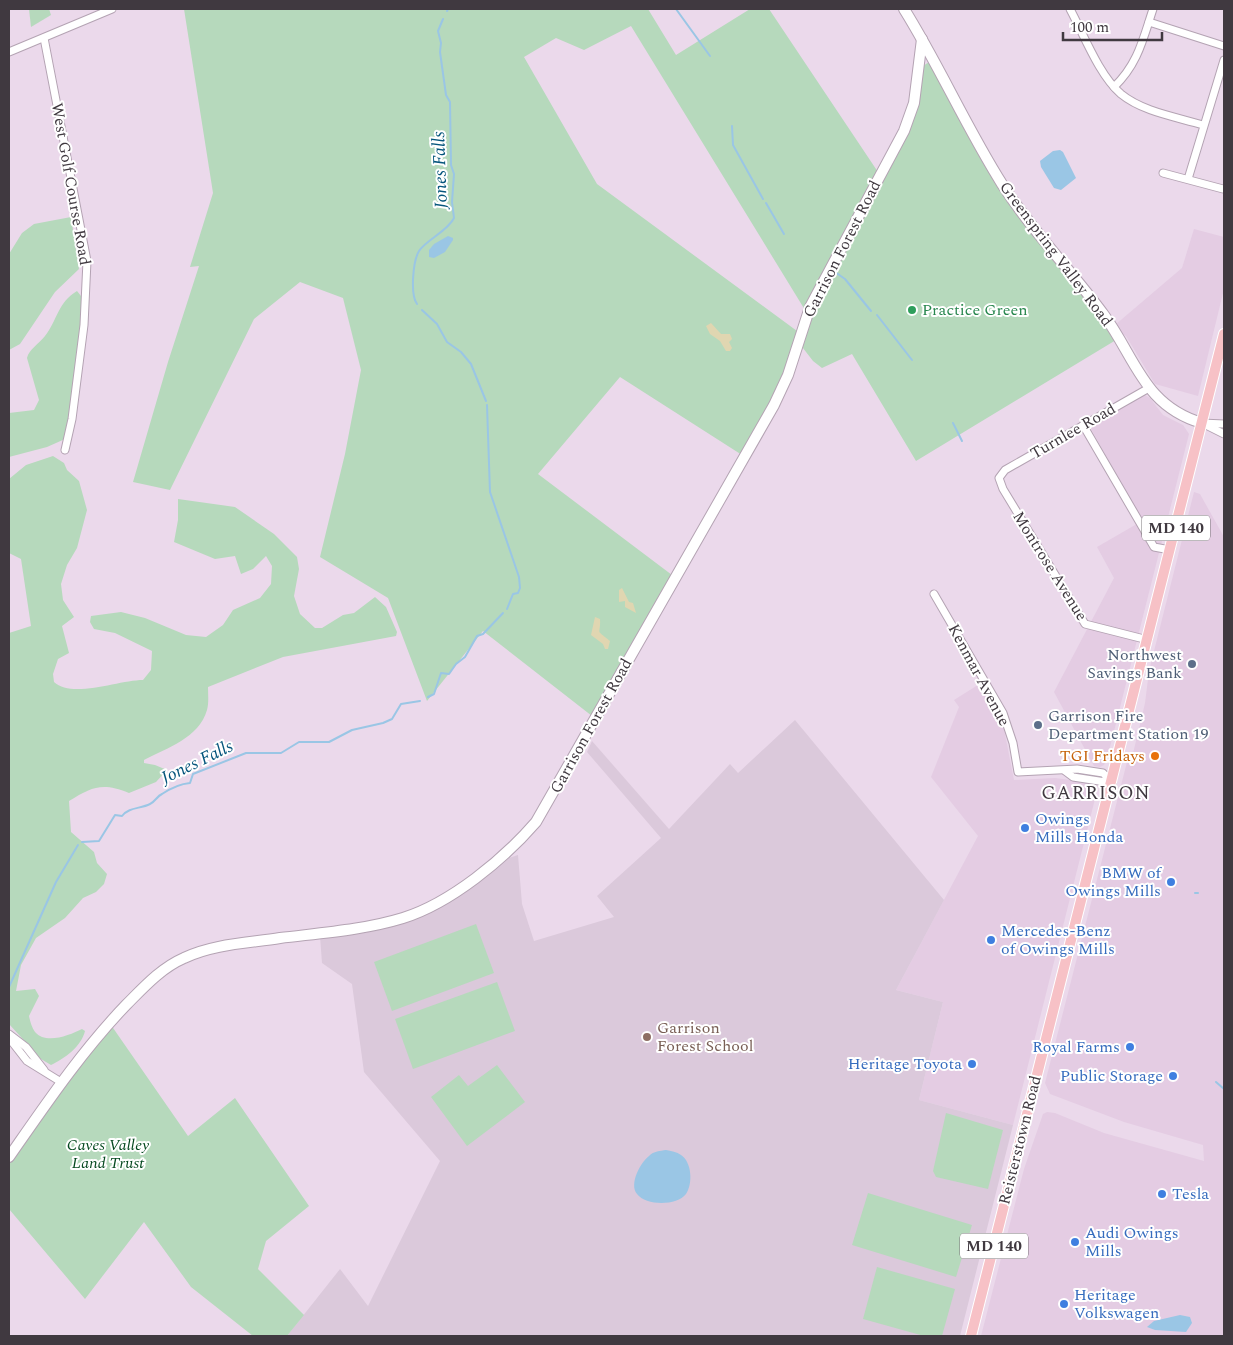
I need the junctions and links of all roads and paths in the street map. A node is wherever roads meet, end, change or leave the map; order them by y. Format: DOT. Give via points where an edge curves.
graph roads {
  1 [pos="112,9"];
  2 [pos="904,9"];
  3 [pos="1070,9"];
  4 [pos="1153,9"];
  5 [pos="1148,22"];
  6 [pos="44,38"];
  7 [pos="922,39"];
  8 [pos="1224,46"];
  9 [pos="9,52"];
  10 [pos="1224,60"];
  11 [pos="1114,87"];
  12 [pos="1203,125"];
  13 [pos="1163,172"];
  14 [pos="1188,179"];
  15 [pos="1223,189"];
  16 [pos="1224,334"];
  17 [pos="1149,388"];
  18 [pos="1202,423"];
  19 [pos="1224,424"];
  20 [pos="1083,426"];
  21 [pos="1224,434"];
  22 [pos="65,450"];
  23 [pos="999,478"];
  24 [pos="1170,550"];
  25 [pos="934,594"];
  26 [pos="1148,640"];
  27 [pos="1112,783"];
  28 [pos="9,1034"];
  29 [pos="9,1038"];
  30 [pos="44,1071"];
  31 [pos="61,1082"];
  32 [pos="9,1157"];
  33 [pos="971,1336"];
  1 -- 6 [label="street"];
  2 -- 7 [label="main road, Greenspring Valley Road"];
  3 -- 11 [label="street"];
  4 -- 5 [label="street"];
  5 -- 8 [label="street"];
  5 -- 11 [label="street" via="1135,62"];
  6 -- 9 [label="street"];
  6 -- 22 [label="street, West Golf Course Road" via="87,261 84,325 69,443"];
  7 -- 17 [label="main road, Greenspring Valley Road" via="1002,184 1101,311"];
  7 -- 31 [label="main road, Garrison Forest Road" via="914,103 904,131 810,307 774,405 536,822 490,866 440,902 416,914 372,925 212,948 184,958 162,971 142,989 97,1036"];
  10 -- 12 [label="street"];
  11 -- 12 [label="street" via="1142,105"];
  12 -- 14 [label="street"];
  13 -- 14 [label="street"];
  14 -- 15 [label="street"];
  16 -- 18 [label="main road, Reisterstown Road / MD 140"];
  17 -- 18 [label="main road, Greenspring Valley Road" via="1167,408"];
  17 -- 20 [label="street, Turnlee Road"];
  18 -- 19 [label="street, Greenspring Valley Road"];
  18 -- 21 [label="street, Greenspring Valley Road"];
  18 -- 24 [label="main road, Reisterstown Road / MD 140"];
  20 -- 23 [label="street, Turnlee Road" via="1005,470"];
  20 -- 24 [label="street" via="1154,547"];
  23 -- 26 [label="street, Montrose Avenue" via="1084,624"];
  24 -- 26 [label="main road, Reisterstown Road / MD 140"];
  25 -- 27 [label="street, Kenmar Avenue" via="1003,713 1018,772 1078,769 1103,773"];
  26 -- 27 [label="main road, Reisterstown Road / MD 140"];
  27 -- 33 [label="main road, Reisterstown Road / MD 140"];
  28 -- 30 [label="street" via="26,1047"];
  29 -- 30 [label="street" via="26,1061"];
  30 -- 31 [label="street"];
  31 -- 32 [label="main road, Garrison Forest Road"];
}
